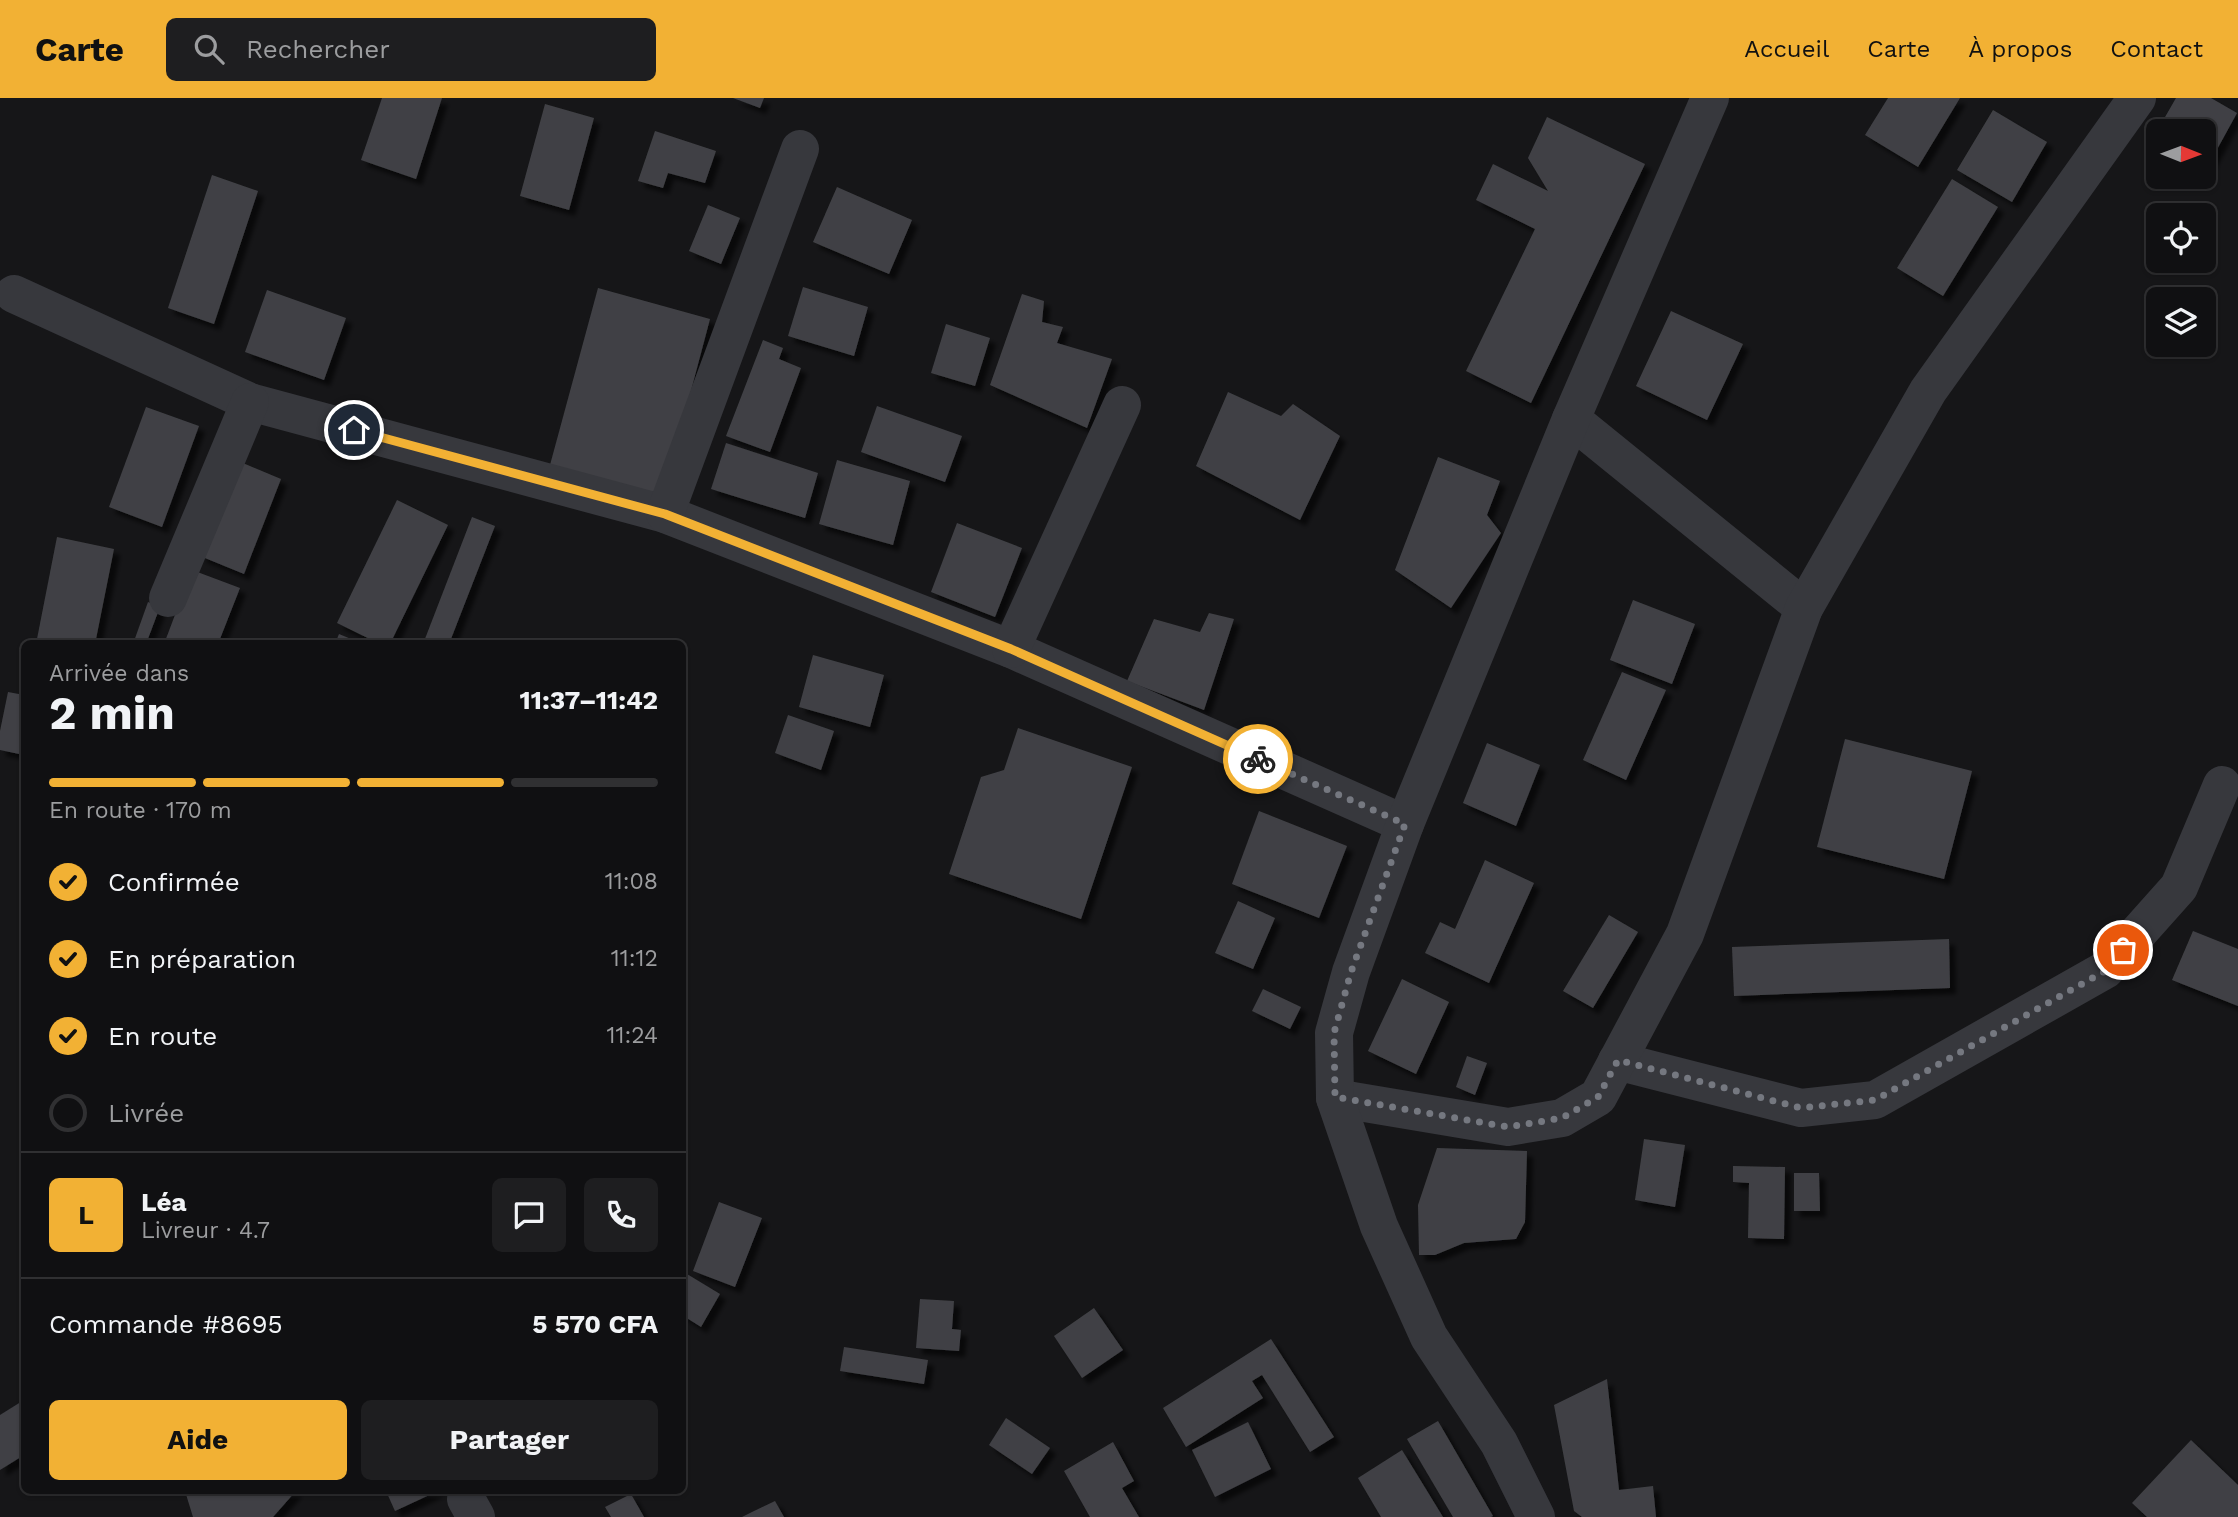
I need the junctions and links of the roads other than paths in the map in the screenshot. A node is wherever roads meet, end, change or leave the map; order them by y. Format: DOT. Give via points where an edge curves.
graph roads {
  1 [pos="1710,98"];
  2 [pos="2137,98"];
  3 [pos="800,149"];
  4 [pos="14,294"];
  5 [pos="250,402"];
  6 [pos="1122,405"];
  7 [pos="1572,419"];
  8 [pos="665,514"];
  9 [pos="168,598"];
  10 [pos="1804,608"];
  11 [pos="1011,649"];
  12 [pos="2222,785"];
  13 [pos="1405,824"];
  14 [pos="1618,1060"];
  15 [pos="1335,1097"];
  16 [pos="1536,1517"];
  1 -- 7 [label="street"];
  2 -- 10 [label="street" via="1928,391"];
  3 -- 8 [label="street"];
  4 -- 5 [label="street"];
  5 -- 8 [label="street"];
  5 -- 9 [label="street"];
  6 -- 11 [label="street"];
  7 -- 10 [label="street"];
  7 -- 13 [label="street"];
  8 -- 11 [label="street"];
  10 -- 14 [label="street" via="1685,933"];
  11 -- 13 [label="street"];
  12 -- 14 [label="street" via="2179,887 2105,971 1875,1100 1801,1108"];
  13 -- 15 [label="street" via="1351,972 1334,1033"];
  14 -- 15 [label="street" via="1598,1097 1562,1118 1508,1127"];
  15 -- 16 [label="street" via="1379,1226 1429,1337 1499,1443"];
}
